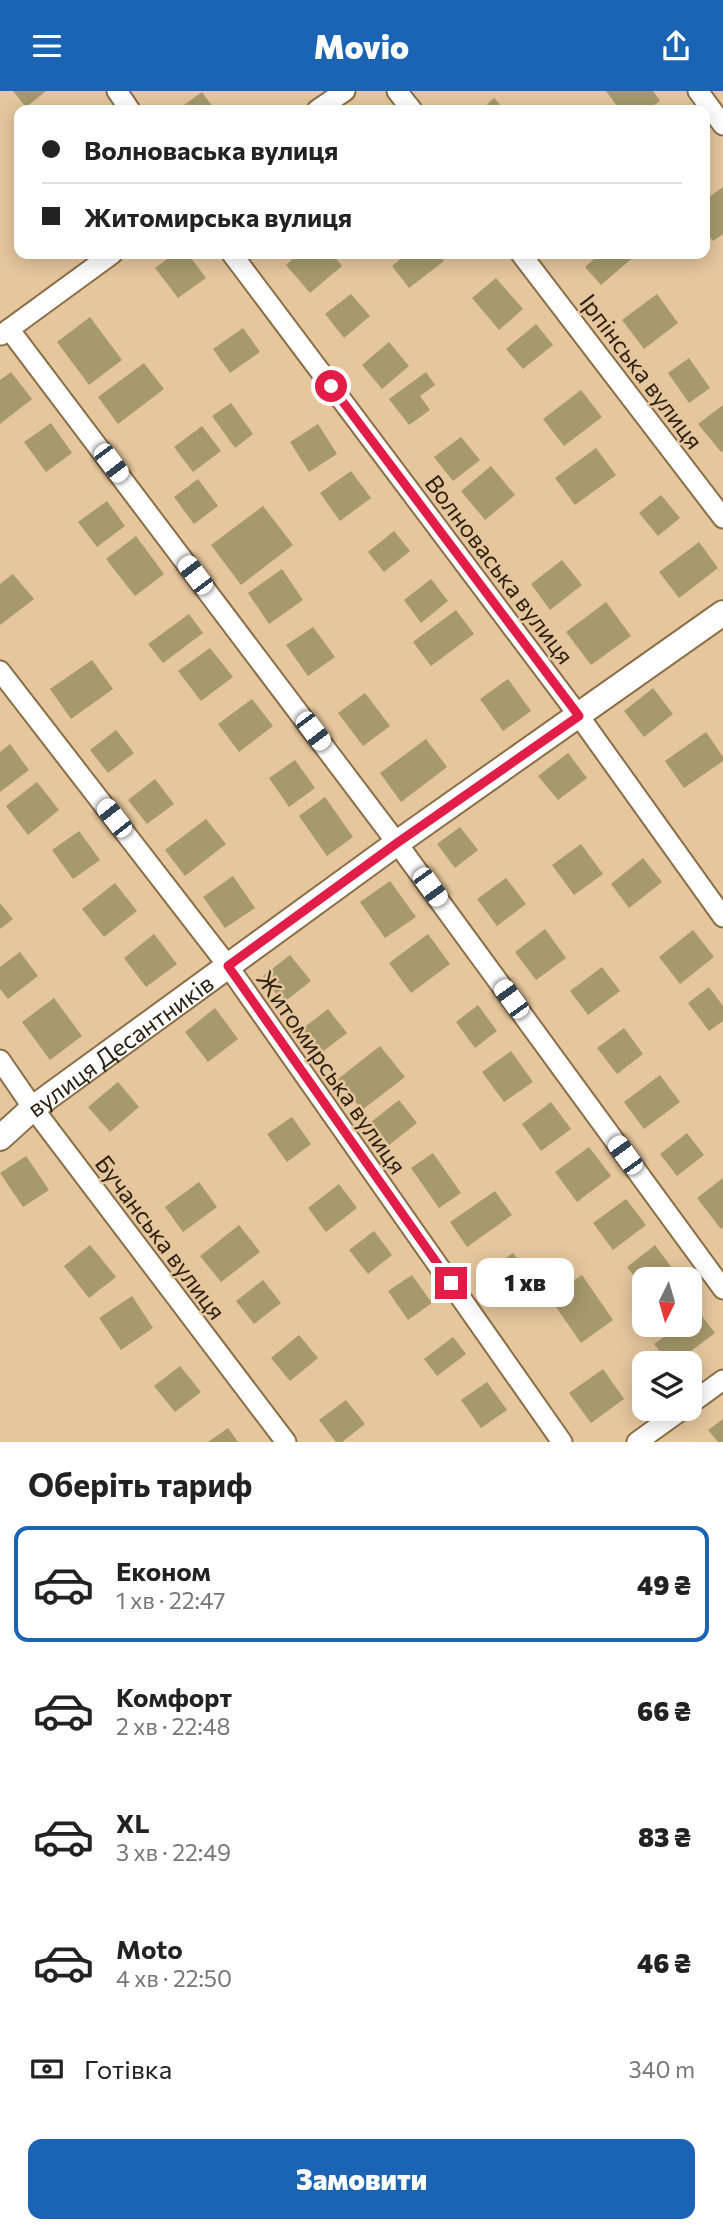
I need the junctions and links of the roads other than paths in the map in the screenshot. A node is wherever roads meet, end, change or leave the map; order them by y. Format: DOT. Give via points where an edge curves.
graph roads {
  1 [pos="345,91"];
  2 [pos="397,91"];
  3 [pos="324,105"];
  4 [pos="408,105"];
  5 [pos="710,107"];
  6 [pos="723,125"];
  7 [pos="105,259"];
  8 [pos="236,259"];
  9 [pos="525,259"];
  10 [pos="5,332"];
  11 [pos="723,518"];
  12 [pos="723,613"];
  13 [pos="0,671"];
  14 [pos="579,716"];
  15 [pos="397,843"];
  16 [pos="723,917"];
  17 [pos="228,966"];
  18 [pos="0,1060"];
  19 [pos="33,1108"];
  20 [pos="0,1138"];
  21 [pos="723,1289"];
  22 [pos="723,1380"];
  23 [pos="702,1395"];
  24 [pos="666,1421"];
  25 [pos="286,1442"];
  26 [pos="562,1442"];
  27 [pos="637,1442"];
  1 -- 3 [label="street"];
  2 -- 4 [label="street"];
  5 -- 6 [label="street"];
  7 -- 10 [label="street"];
  8 -- 14 [label="street, Волноваська вулиця"];
  9 -- 11 [label="street, Ірпінська вулиця"];
  10 -- 15 [label="street"];
  12 -- 14 [label="street, вулиця Десантників"];
  13 -- 17 [label="street, Житомирська вулиця"];
  14 -- 15 [label="street, вулиця Десантників"];
  14 -- 16 [label="street, Волноваська вулиця"];
  15 -- 17 [label="street, вулиця Десантників"];
  15 -- 21 [label="street"];
  17 -- 19 [label="street, вулиця Десантників"];
  17 -- 26 [label="street, Житомирська вулиця"];
  18 -- 19 [label="street, Бучанська вулиця"];
  19 -- 20 [label="street, вулиця Десантників"];
  19 -- 25 [label="street, Бучанська вулиця"];
  22 -- 23 [label="street"];
  24 -- 27 [label="street"];
}
